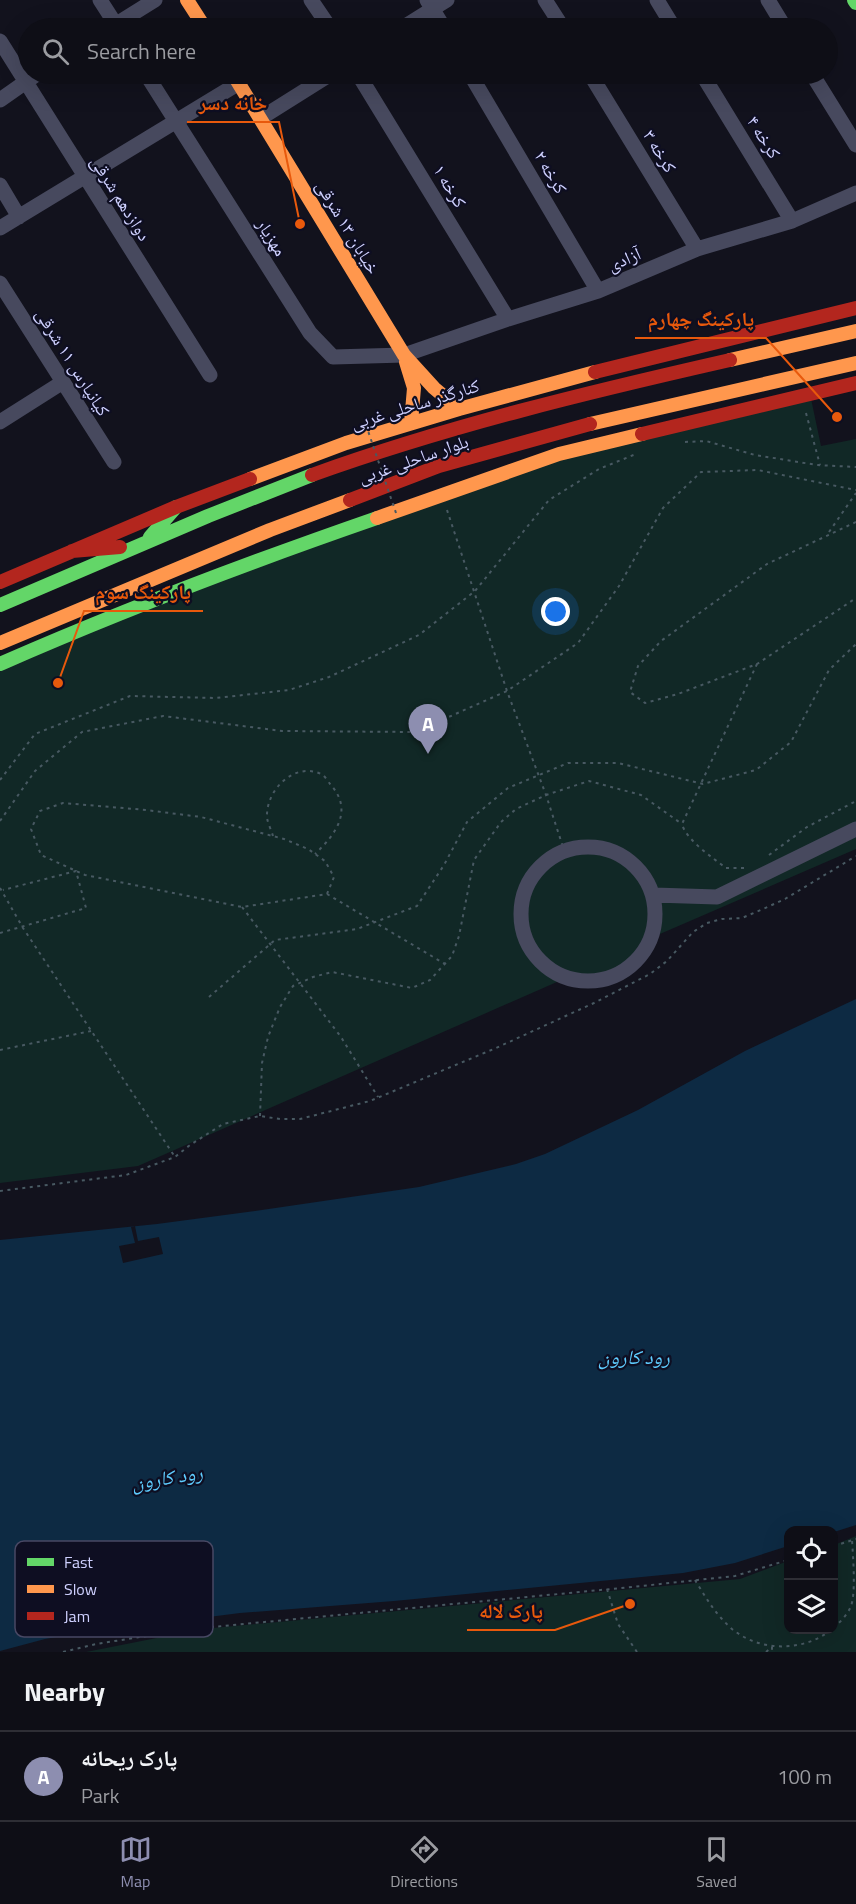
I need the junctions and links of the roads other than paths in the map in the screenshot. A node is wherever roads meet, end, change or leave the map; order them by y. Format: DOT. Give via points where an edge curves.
graph roads {
  1 [pos="100,0"];
  2 [pos="155,0"];
  3 [pos="187,0"];
  4 [pos="311,0"];
  5 [pos="447,0"];
  6 [pos="545,0"];
  7 [pos="657,0"];
  8 [pos="768,0"];
  9 [pos="430,5"];
  10 [pos="109,18"];
  11 [pos="128,18"];
  12 [pos="199,18"];
  13 [pos="323,18"];
  14 [pos="414,18"];
  15 [pos="438,18"];
  16 [pos="556,18"];
  17 [pos="668,18"];
  18 [pos="779,18"];
  19 [pos="0,41"];
  20 [pos="18,62"];
  21 [pos="22,84"];
  22 [pos="35,84"];
  23 [pos="152,84"];
  24 [pos="228,84"];
  25 [pos="240,84"];
  26 [pos="315,84"];
  27 [pos="364,84"];
  28 [pos="476,84"];
  29 [pos="596,84"];
  30 [pos="708,84"];
  31 [pos="818,84"];
  32 [pos="0,100"];
  33 [pos="261,118"];
  34 [pos="176,121"];
  35 [pos="856,145"];
  36 [pos="85,177"];
  37 [pos="0,185"];
  38 [pos="856,193"];
  39 [pos="19,217"];
  40 [pos="792,221"];
  41 [pos="0,228"];
  42 [pos="697,249"];
  43 [pos="0,283"];
  44 [pos="598,291"];
  45 [pos="856,308"];
  46 [pos="508,319"];
  47 [pos="856,331"];
  48 [pos="404,355"];
  49 [pos="856,363"];
  50 [pos="591,373"];
  51 [pos="210,375"];
  52 [pos="63,382"];
  53 [pos="554,383"];
  54 [pos="856,383"];
  55 [pos="580,395"];
  56 [pos="459,409"];
  57 [pos="0,422"];
  58 [pos="411,423"];
  59 [pos="114,462"];
  60 [pos="176,507"];
  61 [pos="143,543"];
  62 [pos="72,551"];
  63 [pos="0,582"];
  64 [pos="0,605"];
  65 [pos="0,643"];
  66 [pos="0,664"];
  67 [pos="856,829"];
  68 [pos="654,895"];
  1 -- 10 [label="street"];
  2 -- 11 [label="street"];
  3 -- 12 [label="street"];
  4 -- 13 [label="street"];
  5 -- 9 [label="street"];
  6 -- 16 [label="street"];
  7 -- 17 [label="street"];
  8 -- 18 [label="street"];
  9 -- 14 [label="street"];
  9 -- 15 [label="street"];
  19 -- 20 [label="street, دوازدهم شرقی"];
  21 -- 32 [label="street"];
  22 -- 36 [label="street, دوازدهم شرقی"];
  23 -- 34 [label="street, مهزیار"];
  24 -- 34 [label="street"];
  25 -- 33 [label="street, خیابان ۱۳ شرقی"];
  26 -- 33 [label="street"];
  27 -- 46 [label="street, کرخه ۱"];
  28 -- 44 [label="street, کرخه ۲"];
  29 -- 42 [label="street, کرخه ۳"];
  30 -- 40 [label="street, کرخه ۴"];
  31 -- 35 [label="street"];
  33 -- 48 [label="street, خیابان ۱۳ شرقی"];
  34 -- 36 [label="street"];
  34 -- 48 [label="street, مهزیار" via="310,333 333,357"];
  36 -- 39 [label="street"];
  36 -- 51 [label="street, دوازدهم شرقی"];
  37 -- 39 [label="street"];
  38 -- 40 [label="street, آزادی"];
  39 -- 41 [label="street"];
  40 -- 42 [label="street, آزادی"];
  42 -- 44 [label="street, آزادی"];
  43 -- 52 [label="street, کیانپارس ۱۱ شرقی"];
  44 -- 46 [label="street, آزادی"];
  45 -- 50 [label="street, کنارگذر ساحلی غربی"];
  46 -- 48 [label="street, آزادی"];
  47 -- 55 [label="street, بلوار ساحلی غربی"];
  48 -- 56 [label="street, خیابان ۱۳ شرقی"];
  48 -- 58 [label="street, خیابان ۱۳ شرقی" via="414,388"];
  49 -- 65 [label="street, بلوار ساحلی غربی" via="598,422 439,466 270,530"];
  50 -- 53 [label="street, کنارگذر ساحلی غربی"];
  50 -- 55 [label="street"];
  52 -- 57 [label="street"];
  52 -- 59 [label="street, کیانپارس ۱۱ شرقی"];
  53 -- 55 [label="street"];
  53 -- 56 [label="street, کنارگذر ساحلی غربی"];
  54 -- 66 [label="street" via="559,454 290,548"];
  55 -- 61 [label="street, بلوار ساحلی غربی" via="335,467"];
  56 -- 58 [label="street, کنارگذر ساحلی غربی"];
  58 -- 60 [label="street, کنارگذر ساحلی غربی" via="345,443"];
  60 -- 61 [label="street"];
  60 -- 62 [label="street, کنارگذر ساحلی غربی"];
  61 -- 62 [label="street"];
  61 -- 64 [label="street, بلوار ساحلی غربی"];
  62 -- 63 [label="street, کنارگذر ساحلی غربی"];
  67 -- 68 [label="street" via="717,897"];
  68 -- 68 [label="street" via="652,937 627,970 608,979 566,978 548,968 524,935 521,915 532,875 546,860 564,850 586,846 608,849 628,859 644,875"];
}
